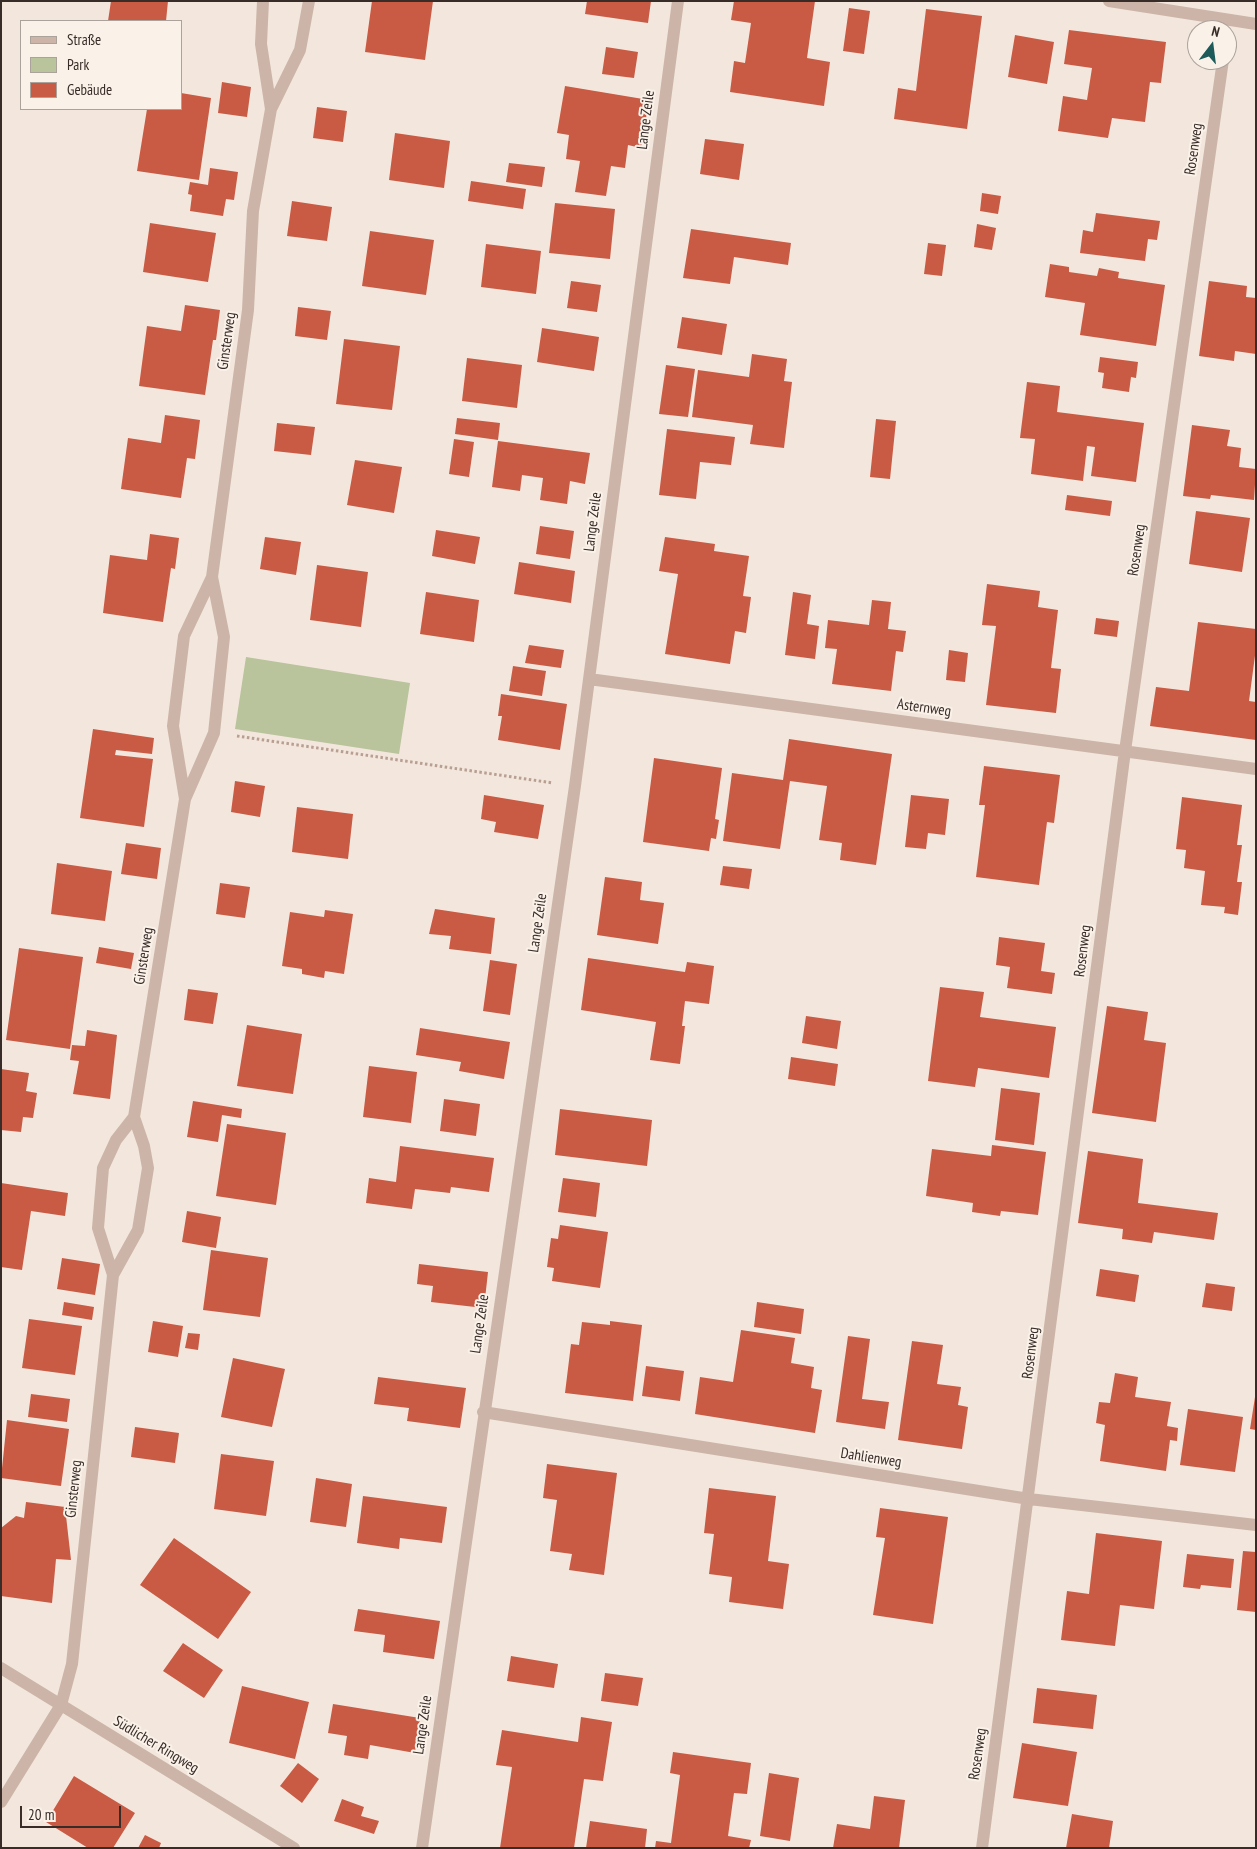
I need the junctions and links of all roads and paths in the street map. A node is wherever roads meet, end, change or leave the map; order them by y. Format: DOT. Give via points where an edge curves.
graph roads {
  1 [pos="264,1"];
  2 [pos="309,1"];
  3 [pos="678,1"];
  4 [pos="1109,1"];
  5 [pos="1199,20"];
  6 [pos="1256,24"];
  7 [pos="1237,25"];
  8 [pos="1222,70"];
  9 [pos="271,110"];
  10 [pos="212,577"];
  11 [pos="588,679"];
  12 [pos="214,733"];
  13 [pos="1125,751"];
  14 [pos="1256,768"];
  15 [pos="575,786"];
  16 [pos="186,799"];
  17 [pos="134,1118"];
  18 [pos="113,1275"];
  19 [pos="483,1412"];
  20 [pos="1028,1499"];
  21 [pos="1256,1525"];
  22 [pos="1,1668"];
  23 [pos="61,1705"];
  24 [pos="1,1802"];
  25 [pos="293,1848"];
  26 [pos="422,1848"];
  27 [pos="982,1848"];
  1 -- 9 [label="street, Ginsterweg" via="261,44"];
  2 -- 9 [label="street, Ginsterweg" via="300,50"];
  3 -- 11 [label="street, Lange Zeile"];
  4 -- 5 [label="street"];
  6 -- 7 [label="street"];
  8 -- 13 [label="street, Rosenweg"];
  9 -- 10 [label="street, Ginsterweg" via="253,210 248,310"];
  10 -- 12 [label="street, Ginsterweg" via="224,637"];
  10 -- 16 [label="street, Ginsterweg" via="184,636 173,726"];
  11 -- 13 [label="street, Asternweg"];
  11 -- 15 [label="street, Lange Zeile"];
  12 -- 15 [label="path"];
  12 -- 16 [label="street, Ginsterweg"];
  13 -- 14 [label="street, Asternweg"];
  13 -- 20 [label="street, Rosenweg"];
  15 -- 19 [label="street, Lange Zeile"];
  16 -- 17 [label="street, Ginsterweg"];
  17 -- 18 [label="street, Ginsterweg" via="148,1168 138,1230"];
  17 -- 18 [label="street, Ginsterweg" via="116,1140 104,1168 98,1228"];
  18 -- 23 [label="street, Ginsterweg" via="72,1664"];
  19 -- 20 [label="street, Dahlienweg"];
  19 -- 26 [label="street, Lange Zeile"];
  20 -- 21 [label="street, Dahlienweg"];
  20 -- 27 [label="street, Rosenweg"];
  22 -- 23 [label="street, Südlicher Ringweg"];
  23 -- 24 [label="street, Ginsterweg"];
  23 -- 25 [label="street, Südlicher Ringweg"];
}
